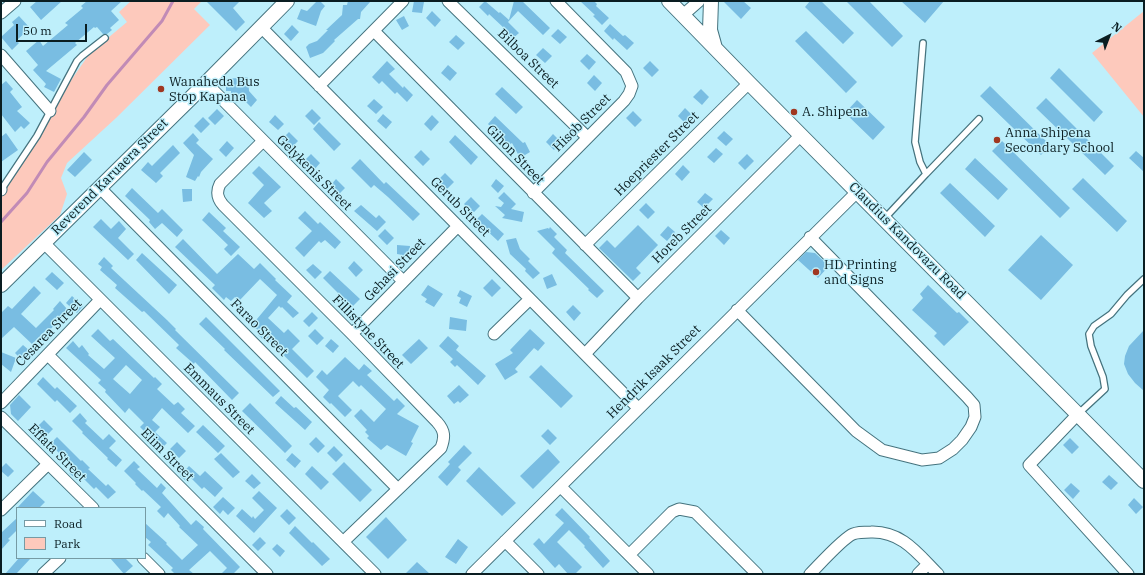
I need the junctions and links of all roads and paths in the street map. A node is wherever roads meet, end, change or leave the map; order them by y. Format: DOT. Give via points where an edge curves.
graph roads {
  1 [pos="14,1"];
  2 [pos="287,1"];
  3 [pos="403,1"];
  4 [pos="448,1"];
  5 [pos="556,1"];
  6 [pos="670,1"];
  7 [pos="698,1"];
  8 [pos="711,1"];
  9 [pos="1,13"];
  10 [pos="683,15"];
  11 [pos="261,27"];
  12 [pos="374,31"];
  13 [pos="105,38"];
  14 [pos="923,43"];
  15 [pos="715,48"];
  16 [pos="1,55"];
  17 [pos="206,83"];
  18 [pos="749,83"];
  19 [pos="320,86"];
  20 [pos="50,111"];
  21 [pos="978,119"];
  22 [pos="801,135"];
  23 [pos="587,137"];
  24 [pos="263,141"];
  25 [pos="926,174"];
  26 [pos="100,188"];
  27 [pos="1,190"];
  28 [pos="858,191"];
  29 [pos="533,192"];
  30 [pos="885,219"];
  31 [pos="458,226"];
  32 [pos="810,237"];
  33 [pos="44,243"];
  34 [pos="585,245"];
  35 [pos="1144,279"];
  36 [pos="403,281"];
  37 [pos="1,286"];
  38 [pos="638,298"];
  39 [pos="530,299"];
  40 [pos="100,300"];
  41 [pos="738,310"];
  42 [pos="352,334"];
  43 [pos="494,334"];
  44 [pos="585,354"];
  45 [pos="48,355"];
  46 [pos="1,403"];
  47 [pos="638,408"];
  48 [pos="1078,415"];
  49 [pos="1,417"];
  50 [pos="48,464"];
  51 [pos="1144,481"];
  52 [pos="561,487"];
  53 [pos="398,489"];
  54 [pos="92,507"];
  55 [pos="1,510"];
  56 [pos="505,541"];
  57 [pos="343,542"];
  58 [pos="629,555"];
  59 [pos="59,559"];
  60 [pos="144,559"];
  61 [pos="928,564"];
  62 [pos="154,572"];
  63 [pos="261,572"];
  64 [pos="43,574"];
  65 [pos="375,574"];
  66 [pos="472,574"];
  67 [pos="538,574"];
  68 [pos="648,574"];
  69 [pos="757,574"];
  70 [pos="810,574"];
  71 [pos="918,574"];
  72 [pos="938,574"];
  73 [pos="1128,574"];
  1 -- 9 [label="street"];
  2 -- 11 [label="street, Reverend Karuaera Street"];
  3 -- 12 [label="street"];
  4 -- 23 [label="street, Bilboa Street"];
  5 -- 23 [label="street, Hisob Street" via="626,72 632,86 624,101"];
  6 -- 10 [label="street, Claudius Kandovazu Road"];
  7 -- 10 [label="street"];
  8 -- 15 [label="street" via="710,30"];
  10 -- 15 [label="street, Claudius Kandovazu Road"];
  11 -- 17 [label="street, Reverend Karuaera Street"];
  11 -- 19 [label="street, Gerub Street"];
  12 -- 19 [label="street"];
  12 -- 29 [label="street, Gihon Street"];
  13 -- 20 [label="lane" via="77,61"];
  14 -- 25 [label="lane" via="915,142"];
  15 -- 18 [label="street, Claudius Kandovazu Road"];
  16 -- 20 [label="street"];
  17 -- 24 [label="street, Gelykenis Street"];
  17 -- 26 [label="street, Reverend Karuaera Street"];
  18 -- 22 [label="street, Claudius Kandovazu Road"];
  18 -- 34 [label="street, Hoepriester Street"];
  19 -- 31 [label="street, Gerub Street"];
  20 -- 27 [label="lane" via="37,136"];
  21 -- 25 [label="lane"];
  22 -- 28 [label="street, Claudius Kandovazu Road"];
  22 -- 38 [label="street, Horeb Street"];
  23 -- 29 [label="street, Hisob Street"];
  24 -- 36 [label="street, Gelykenis Street"];
  24 -- 42 [label="street, Fillistyne Street" via="220,184 217,190 219,200"];
  25 -- 30 [label="lane"];
  26 -- 33 [label="street, Reverend Karuaera Street"];
  26 -- 53 [label="street, Farao Street"];
  28 -- 30 [label="street, Claudius Kandovazu Road"];
  28 -- 32 [label="street, Hendrik Isaak Street"];
  29 -- 34 [label="street, Gihon Street"];
  30 -- 48 [label="street, Claudius Kandovazu Road"];
  31 -- 36 [label="street, Gehasi Street"];
  31 -- 39 [label="street, Gerub Street"];
  32 -- 41 [label="street, Hendrik Isaak Street"];
  32 -- 41 [label="street" via="974,405 975,417 962,440 939,458 922,460 882,450 856,431"];
  33 -- 37 [label="street, Reverend Karuaera Street"];
  33 -- 40 [label="street, Emmaus Street"];
  34 -- 38 [label="street, Gihon Street"];
  35 -- 48 [label="lane" via="1111,314 1094,326 1089,334 1105,389"];
  36 -- 42 [label="street, Gehasi Street"];
  38 -- 44 [label="street, Horeb Street"];
  39 -- 43 [label="street"];
  39 -- 44 [label="street, Gerub Street"];
  40 -- 45 [label="street, Cesarea Street"];
  40 -- 57 [label="street, Emmaus Street"];
  41 -- 47 [label="street, Hendrik Isaak Street"];
  42 -- 53 [label="street, Fillistyne Street" via="442,427 444,441 440,448"];
  44 -- 47 [label="street, Gerub Street"];
  45 -- 46 [label="street, Cesarea Street"];
  45 -- 63 [label="street, Elim Street"];
  47 -- 52 [label="street, Hendrik Isaak Street"];
  48 -- 51 [label="street, Claudius Kandovazu Road"];
  48 -- 73 [label="street" via="1029,464"];
  49 -- 50 [label="street, Effata Street"];
  50 -- 54 [label="street, Effata Street"];
  50 -- 55 [label="street"];
  52 -- 56 [label="street, Hendrik Isaak Street"];
  52 -- 58 [label="street"];
  53 -- 57 [label="street, Fillistyne Street"];
  56 -- 66 [label="street, Hendrik Isaak Street"];
  56 -- 67 [label="street"];
  57 -- 65 [label="street, Emmaus Street"];
  58 -- 68 [label="street"];
  58 -- 69 [label="street" via="672,512 679,509 695,512"];
  59 -- 64 [label="street"];
  60 -- 62 [label="street"];
  61 -- 70 [label="street" via="894,535 884,532 862,532 852,534"];
  61 -- 71 [label="street"];
  61 -- 72 [label="street"];
}
